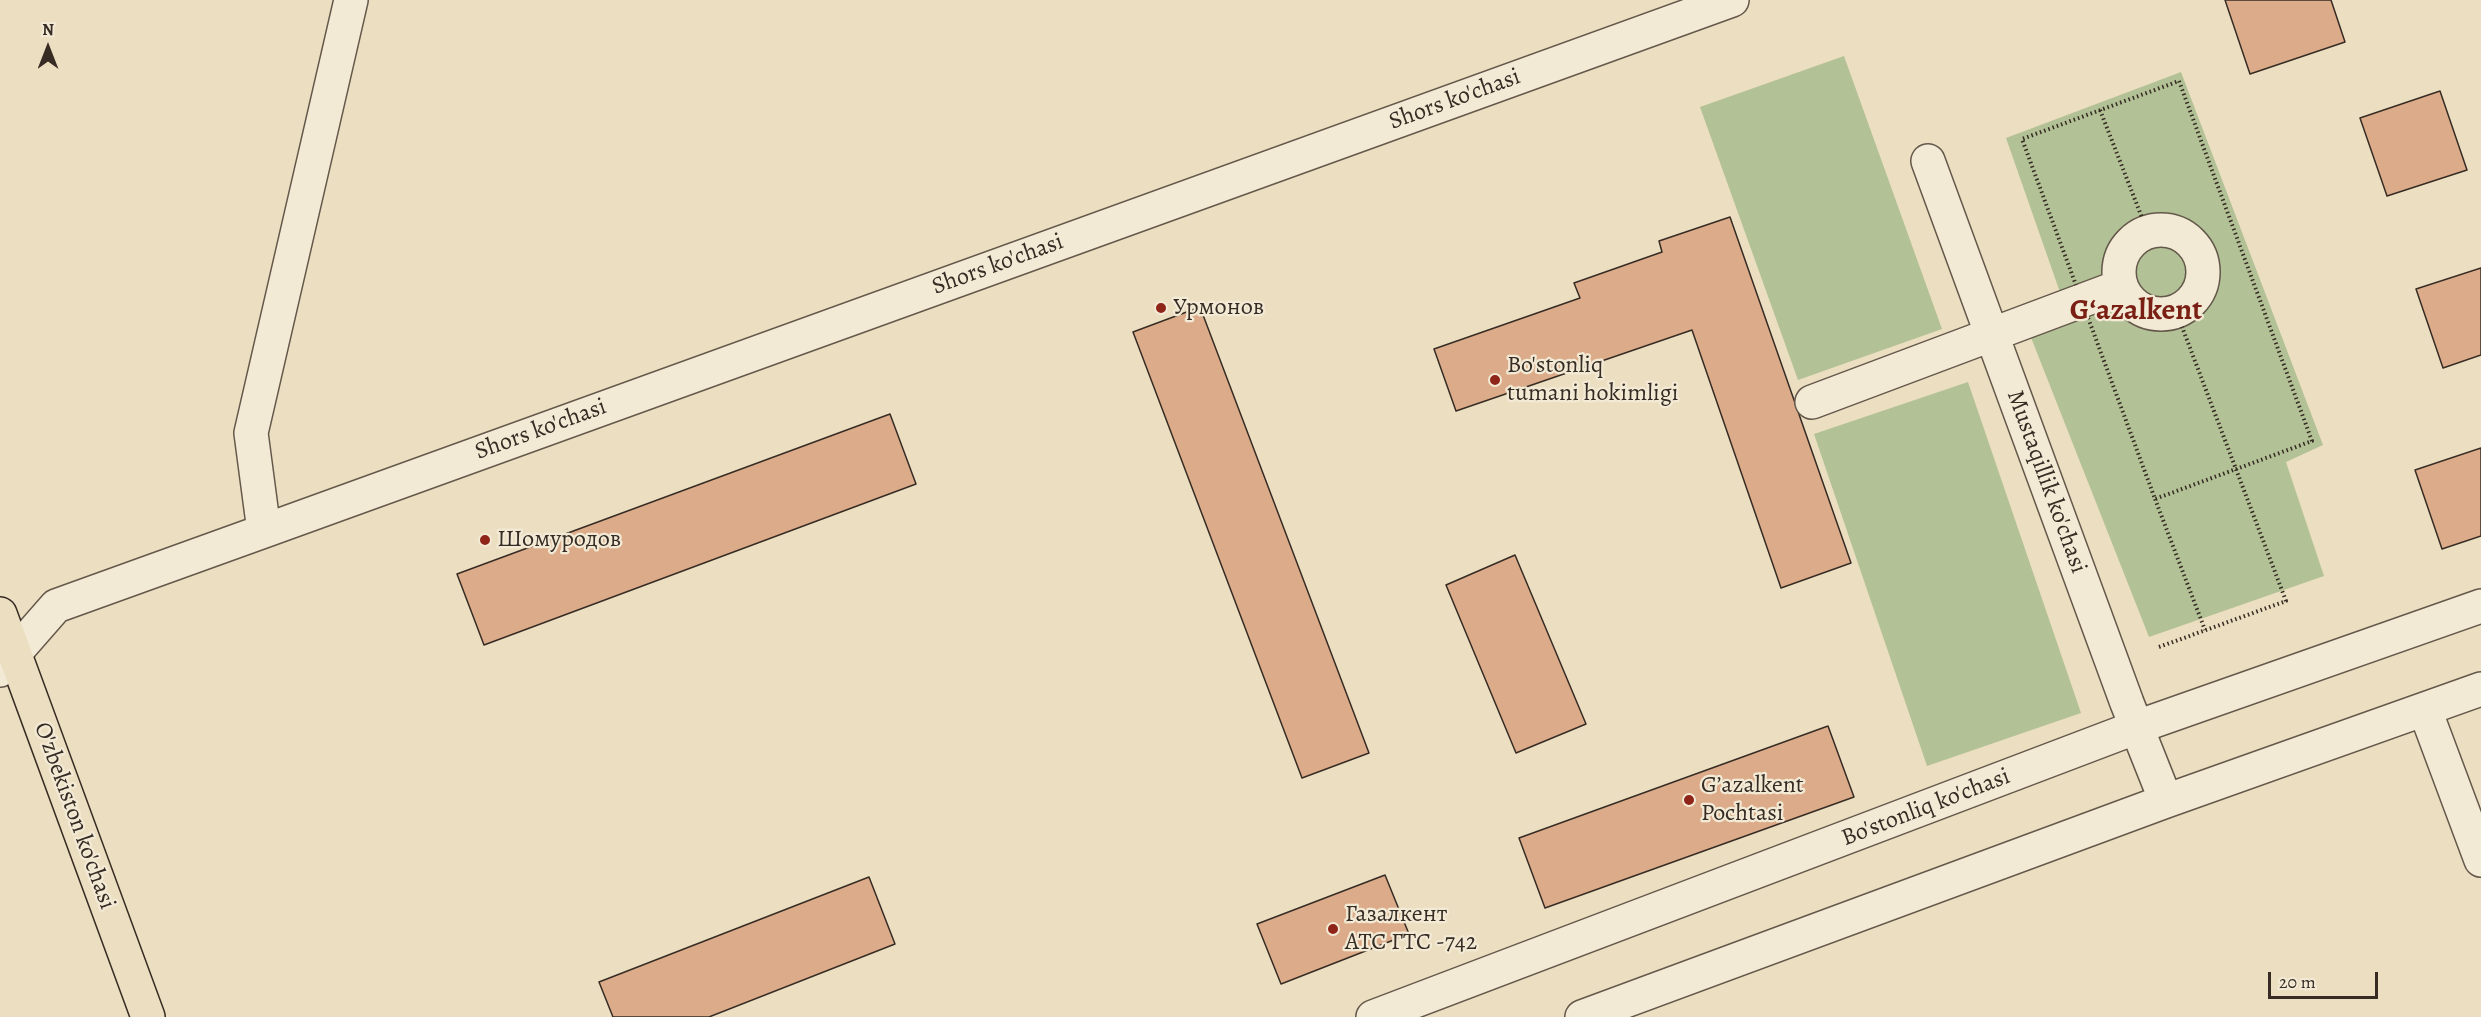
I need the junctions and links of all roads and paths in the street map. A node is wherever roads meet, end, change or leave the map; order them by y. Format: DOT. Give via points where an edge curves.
graph roads {
  1 [pos="351,0"];
  2 [pos="1732,0"];
  3 [pos="2100,110"];
  4 [pos="1928,161"];
  5 [pos="2148,233"];
  6 [pos="2121,286"];
  7 [pos="2082,300"];
  8 [pos="2176,311"];
  9 [pos="1992,334"];
  10 [pos="1812,402"];
  11 [pos="2236,469"];
  12 [pos="2155,499"];
  13 [pos="264,531"];
  14 [pos="2481,606"];
  15 [pos="0,614"];
  16 [pos="2205,630"];
  17 [pos="2159,647"];
  18 [pos="7,662"];
  19 [pos="2481,689"];
  20 [pos="2426,710"];
  21 [pos="2138,728"];
  22 [pos="2166,801"];
  23 [pos="2481,860"];
  24 [pos="148,1017"];
  25 [pos="1373,1017"];
  26 [pos="1582,1017"];
  1 -- 13 [label="street" via="251,433"];
  2 -- 13 [label="street, Shors ko'chasi"];
  3 -- 5 [label="path"];
  3 -- 7 [label="path" via="2022,139"];
  3 -- 11 [label="path" via="2179,81 2312,441"];
  4 -- 9 [label="street, Mustaqillik ko'chasi"];
  5 -- 6 [label="street" via="2132,241 2123,253 2119,267"];
  5 -- 8 [label="street" via="2165,230 2184,236 2200,256 2202,283 2188,304"];
  6 -- 7 [label="street"];
  6 -- 8 [label="street" via="2135,305 2148,312"];
  7 -- 9 [label="street"];
  7 -- 12 [label="path"];
  8 -- 11 [label="path"];
  9 -- 10 [label="street"];
  9 -- 21 [label="street, Mustaqillik ko'chasi"];
  11 -- 12 [label="path"];
  11 -- 16 [label="path" via="2286,601"];
  12 -- 16 [label="path"];
  13 -- 18 [label="street, Shors ko'chasi" via="56,606"];
  14 -- 21 [label="street, Bo'stonliq ko'chasi"];
  15 -- 18 [label="main road, O'zbekiston ko'chasi"];
  16 -- 17 [label="path"];
  18 -- 24 [label="main road, O'zbekiston ko'chasi"];
  19 -- 20 [label="street"];
  20 -- 22 [label="street"];
  20 -- 23 [label="street"];
  21 -- 22 [label="street, Mustaqillik ko'chasi"];
  21 -- 25 [label="street, Bo'stonliq ko'chasi"];
  22 -- 26 [label="street"];
}
